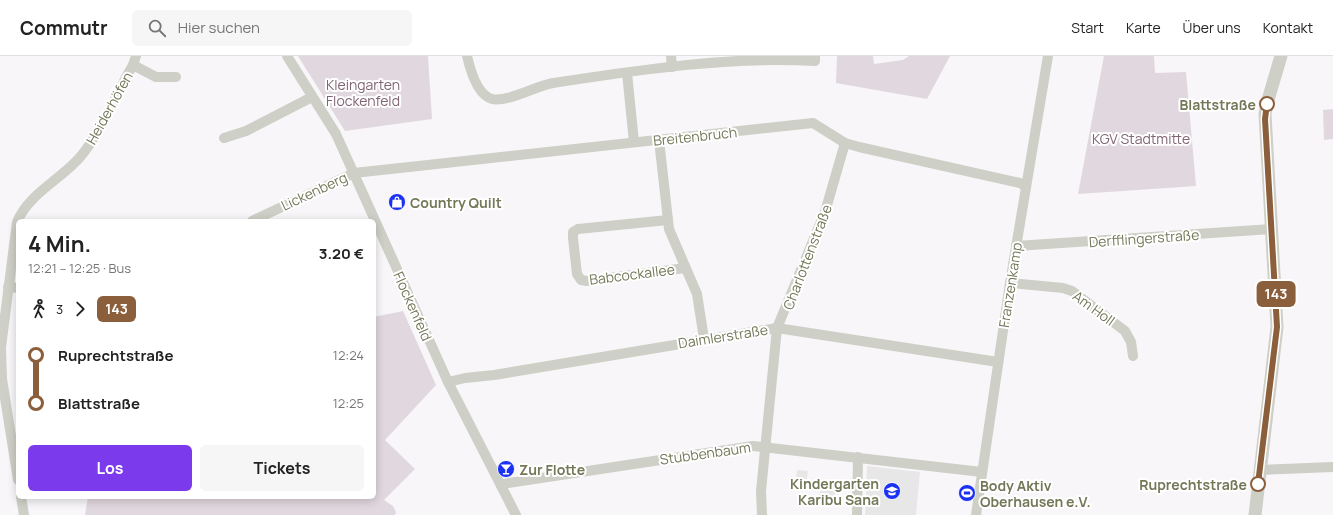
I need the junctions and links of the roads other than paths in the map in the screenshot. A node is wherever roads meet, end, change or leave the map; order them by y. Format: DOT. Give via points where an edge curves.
graph roads {
  1 [pos="287,56"];
  2 [pos="467,56"];
  3 [pos="671,56"];
  4 [pos="814,56"];
  5 [pos="1048,56"];
  6 [pos="1281,56"];
  7 [pos="134,60"];
  8 [pos="672,67"];
  9 [pos="627,73"];
  10 [pos="176,77"];
  11 [pos="312,97"];
  12 [pos="224,138"];
  13 [pos="659,140"];
  14 [pos="634,142"];
  15 [pos="845,143"];
  16 [pos="354,173"];
  17 [pos="1025,186"];
  18 [pos="19,219"];
  19 [pos="256,219"];
  20 [pos="375,219"];
  21 [pos="668,220"];
  22 [pos="376,222"];
  23 [pos="16,229"];
  24 [pos="1272,229"];
  25 [pos="1016,246"];
  26 [pos="685,268"];
  27 [pos="1010,283"];
  28 [pos="13,288"];
  29 [pos="2,310"];
  30 [pos="778,328"];
  31 [pos="704,339"];
  32 [pos="1133,356"];
  33 [pos="998,362"];
  34 [pos="448,382"];
  35 [pos="765,446"];
  36 [pos="858,457"];
  37 [pos="16,467"];
  38 [pos="1333,467"];
  39 [pos="1259,470"];
  40 [pos="982,472"];
  41 [pos="501,485"];
  42 [pos="21,499"];
  43 [pos="24,515"];
  44 [pos="516,515"];
  45 [pos="762,515"];
  46 [pos="857,515"];
  47 [pos="976,515"];
  48 [pos="1254,515"];
  1 -- 11 [label="street, Flockenfeld"];
  2 -- 9 [label="street" via="478,87 492,99 512,97 544,85"];
  3 -- 8 [label="street"];
  4 -- 8 [label="street" via="815,61 767,60"];
  5 -- 17 [label="street, Franzenkamp"];
  6 -- 24 [label="street" via="1265,114"];
  7 -- 10 [label="street, Heiderhöfen" via="156,77"];
  7 -- 18 [label="street, Heiderhöfen" via="99,130 85,150 22,211"];
  8 -- 9 [label="street"];
  9 -- 14 [label="street"];
  11 -- 12 [label="street" via="246,131"];
  11 -- 16 [label="street, Flockenfeld" via="336,134"];
  13 -- 14 [label="street, Breitenbruch"];
  13 -- 15 [label="street, Breitenbruch" via="813,123"];
  13 -- 21 [label="street, Babcockallee"];
  14 -- 16 [label="street, Breitenbruch"];
  15 -- 17 [label="street, Breitenbruch"];
  15 -- 30 [label="street, Charlottenstraße" via="826,212"];
  16 -- 19 [label="street, Lickenberg"];
  16 -- 20 [label="street, Flockenfeld"];
  17 -- 25 [label="street, Franzenkamp"];
  21 -- 26 [label="street, Babcockallee" via="670,235"];
  21 -- 26 [label="street, Babcockallee" via="578,229 573,232 572,238 578,274 581,280 587,281"];
  22 -- 34 [label="street, Flockenfeld"];
  23 -- 28 [label="street, Heiderhöfen"];
  24 -- 25 [label="street, Derfflingerstraße"];
  24 -- 39 [label="street" via="1277,327"];
  25 -- 27 [label="street, Franzenkamp"];
  26 -- 31 [label="street, Babcockallee" via="698,299"];
  27 -- 32 [label="street, Am Holl" via="1072,291 1125,331 1131,342"];
  27 -- 33 [label="street, Franzenkamp"];
  28 -- 29 [label="street, Heiderhöfen"];
  29 -- 37 [label="street, Heiderhöfen" via="1,369"];
  30 -- 31 [label="street, Daimlerstraße"];
  30 -- 33 [label="street, Daimlerstraße"];
  30 -- 35 [label="street, Charlottenstraße"];
  31 -- 34 [label="street, Daimlerstraße"];
  33 -- 40 [label="street, Franzenkamp"];
  34 -- 41 [label="street, Flockenfeld"];
  35 -- 36 [label="street, Stubbenbaum"];
  35 -- 41 [label="street, Stubbenbaum"];
  35 -- 45 [label="street, Charlottenstraße" via="760,491"];
  36 -- 40 [label="street, Stubbenbaum"];
  36 -- 46 [label="street"];
  38 -- 39 [label="street"];
  39 -- 48 [label="street"];
  40 -- 47 [label="street, Franzenkamp"];
  41 -- 44 [label="street, Flockenfeld"];
  42 -- 43 [label="street"];
}
